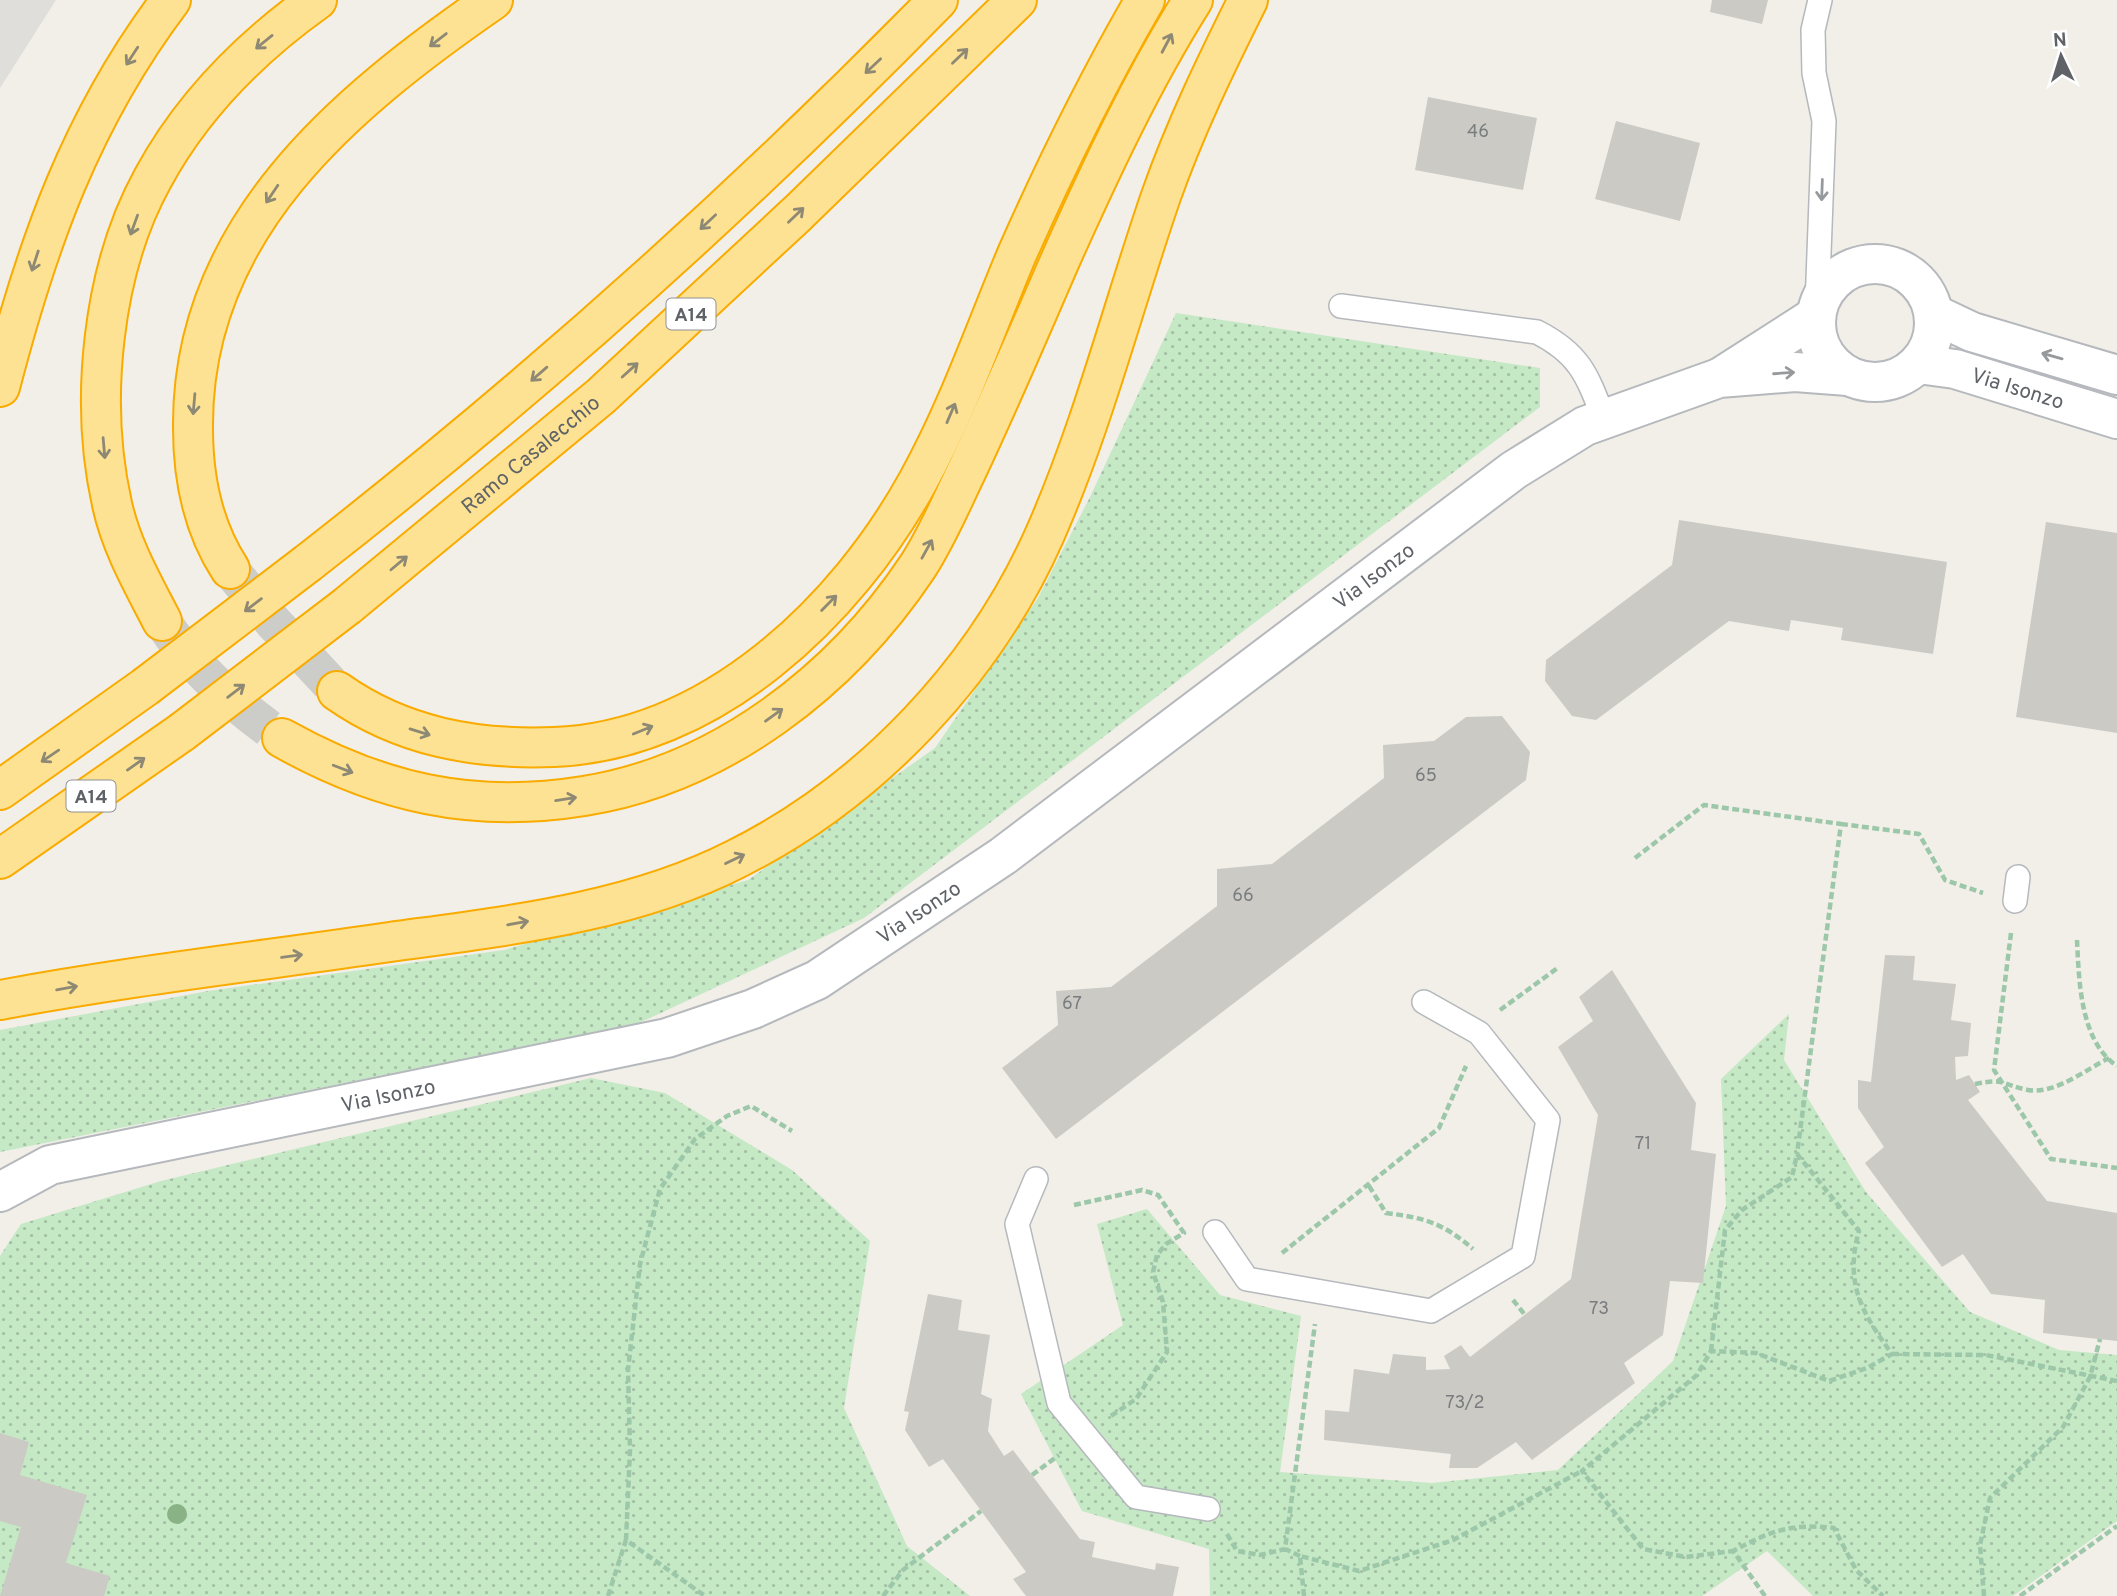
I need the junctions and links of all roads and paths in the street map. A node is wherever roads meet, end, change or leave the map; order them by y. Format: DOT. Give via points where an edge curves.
graph roads {
  1 [pos="171,0"];
  2 [pos="317,0"];
  3 [pos="493,0"];
  4 [pos="938,0"];
  5 [pos="1017,0"];
  6 [pos="1145,0"];
  7 [pos="1193,0"];
  8 [pos="1248,0"];
  9 [pos="1820,0"];
  10 [pos="1341,306"];
  11 [pos="1817,311"];
  12 [pos="1934,314"];
  13 [pos="1918,364"];
  14 [pos="2117,375"];
  15 [pos="1848,376"];
  16 [pos="1719,378"];
  17 [pos="0,387"];
  18 [pos="1604,419"];
  19 [pos="2117,419"];
  20 [pos="230,569"];
  21 [pos="162,621"];
  22 [pos="337,691"];
  23 [pos="282,738"];
  24 [pos="0,790"];
  25 [pos="1841,824"];
  26 [pos="1635,858"];
  27 [pos="0,859"];
  28 [pos="2018,877"];
  29 [pos="2015,901"];
  30 [pos="2077,940"];
  31 [pos="1559,967"];
  32 [pos="0,1000"];
  33 [pos="1424,1002"];
  34 [pos="1479,1033"];
  35 [pos="2109,1058"];
  36 [pos="2117,1066"];
  37 [pos="2000,1079"];
  38 [pos="1975,1084"];
  39 [pos="792,1131"];
  40 [pos="1797,1154"];
  41 [pos="2117,1168"];
  42 [pos="1036,1180"];
  43 [pos="1369,1186"];
  44 [pos="0,1192"];
  45 [pos="1074,1205"];
  46 [pos="1184,1233"];
  47 [pos="1215,1233"];
  48 [pos="1190,1242"];
  49 [pos="1493,1274"];
  50 [pos="1247,1279"];
  51 [pos="1320,1292"];
  52 [pos="1525,1315"];
  53 [pos="2100,1339"];
  54 [pos="1711,1351"];
  55 [pos="1892,1354"];
  56 [pos="2090,1377"];
  57 [pos="2117,1381"];
  58 [pos="1086,1435"];
  59 [pos="1582,1471"];
  60 [pos="1032,1475"];
  61 [pos="1208,1509"];
  62 [pos="981,1511"];
  63 [pos="2117,1526"];
  64 [pos="626,1540"];
  65 [pos="1284,1549"];
  66 [pos="1733,1551"];
  67 [pos="1300,1556"];
  68 [pos="608,1596"];
  69 [pos="705,1596"];
  70 [pos="883,1596"];
  71 [pos="1304,1596"];
  72 [pos="1765,1596"];
  73 [pos="1883,1596"];
  74 [pos="1984,1596"];
  75 [pos="2021,1596"];
  1 -- 17 [label="highway, one-way" via="91,123 36,257"];
  2 -- 21 [label="highway, one-way" via="246,57 198,108 153,178 118,269 106,328 101,409 105,464 124,544"];
  3 -- 20 [label="highway, one-way" via="377,86 316,142 277,186 219,286 196,378 193,469 216,547"];
  4 -- 24 [label="highway, A14, one-way, bridge" via="658,270 482,424 145,687"];
  27 -- 5 [label="highway, Ramo Casalecchio / A14, one-way, bridge" via="182,732 346,606 601,396"];
  22 -- 6 [label="highway, one-way" via="363,710 443,740 529,748 578,746 628,736 680,715 732,686 786,647 837,596 881,541 918,481 950,418 1019,251"];
  23 -- 7 [label="highway, one-way" via="327,763 409,791 455,801 555,801 652,781 707,757 799,697 858,641 919,564 1003,396 1088,198"];
  32 -- 8 [label="highway, one-way" via="468,932 620,902 734,861 845,789 923,719 960,673 995,625 1042,541 1088,422 1162,194 1195,110"];
  9 -- 11 [label="lane, one-way" via="1813,30 1814,73 1824,121"];
  10 -- 18 [label="lane" via="1536,332 1561,345 1580,363"];
  11 -- 12 [label="street" via="1825,289 1838,276 1874,263 1892,266 1914,278"];
  11 -- 15 [label="street" via="1816,334 1822,351"];
  11 -- 16 [label="street"];
  12 -- 13 [label="street" via="1932,341"];
  14 -- 12 [label="street, Via Isonzo, one-way" via="1972,332"];
  13 -- 15 [label="street" via="1885,381 1866,382"];
  13 -- 19 [label="street, Via Isonzo" via="1955,369"];
  16 -- 15 [label="street, one-way" via="1795,372"];
  16 -- 18 [label="street, Via Isonzo"];
  18 -- 44 [label="street, Via Isonzo" via="1514,470 1003,856 817,979 753,1009 667,1038 50,1165"];
  25 -- 26 [label="path" via="1704,805"];
  25 -- 29 [label="path" via="1919,834 1945,880"];
  25 -- 40 [label="path"];
  28 -- 29 [label="lane"];
  29 -- 37 [label="path" via="1994,1070"];
  30 -- 35 [label="path" via="2088,1025"];
  31 -- 34 [label="path" via="1483,1021"];
  33 -- 34 [label="lane"];
  34 -- 43 [label="path" via="1439,1128"];
  34 -- 49 [label="lane" via="1548,1120 1523,1256"];
  35 -- 36 [label="path"];
  35 -- 37 [label="path" via="2062,1083 2030,1090"];
  37 -- 38 [label="path"];
  37 -- 41 [label="path" via="2051,1159"];
  39 -- 64 [label="path" via="751,1106 727,1116 695,1139 660,1189 640,1264 628,1370"];
  40 -- 54 [label="path" via="1792,1178 1742,1210 1724,1230"];
  40 -- 55 [label="path" via="1859,1231 1853,1283 1866,1318"];
  42 -- 58 [label="lane" via="1017,1224 1059,1403"];
  43 -- 49 [label="path" via="1386,1213 1423,1218 1451,1229"];
  43 -- 50 [label="path"];
  45 -- 46 [label="path" via="1142,1190 1158,1195"];
  46 -- 48 [label="path"];
  46 -- 58 [label="path" via="1157,1255 1153,1272 1163,1301 1167,1352 1136,1399"];
  47 -- 50 [label="lane"];
  49 -- 51 [label="lane" via="1431,1311"];
  49 -- 52 [label="path"];
  50 -- 51 [label="lane"];
  51 -- 65 [label="path"];
  53 -- 56 [label="path"];
  54 -- 55 [label="path" via="1756,1353 1829,1381"];
  54 -- 59 [label="path" via="1697,1375"];
  55 -- 56 [label="path" via="1986,1355"];
  56 -- 57 [label="path"];
  56 -- 74 [label="path" via="2063,1427 1990,1498 1980,1545"];
  58 -- 60 [label="path"];
  58 -- 61 [label="lane" via="1136,1497"];
  59 -- 66 [label="path" via="1643,1549 1686,1557"];
  59 -- 67 [label="path" via="1452,1540 1359,1571"];
  61 -- 65 [label="path" via="1237,1551 1260,1555"];
  62 -- 70 [label="path" via="903,1570"];
  63 -- 75 [label="path"];
  64 -- 68 [label="path"];
  64 -- 69 [label="path"];
  65 -- 67 [label="path"];
  66 -- 72 [label="path"];
  66 -- 73 [label="path" via="1775,1529 1834,1528 1856,1570"];
  67 -- 71 [label="path"];
}
